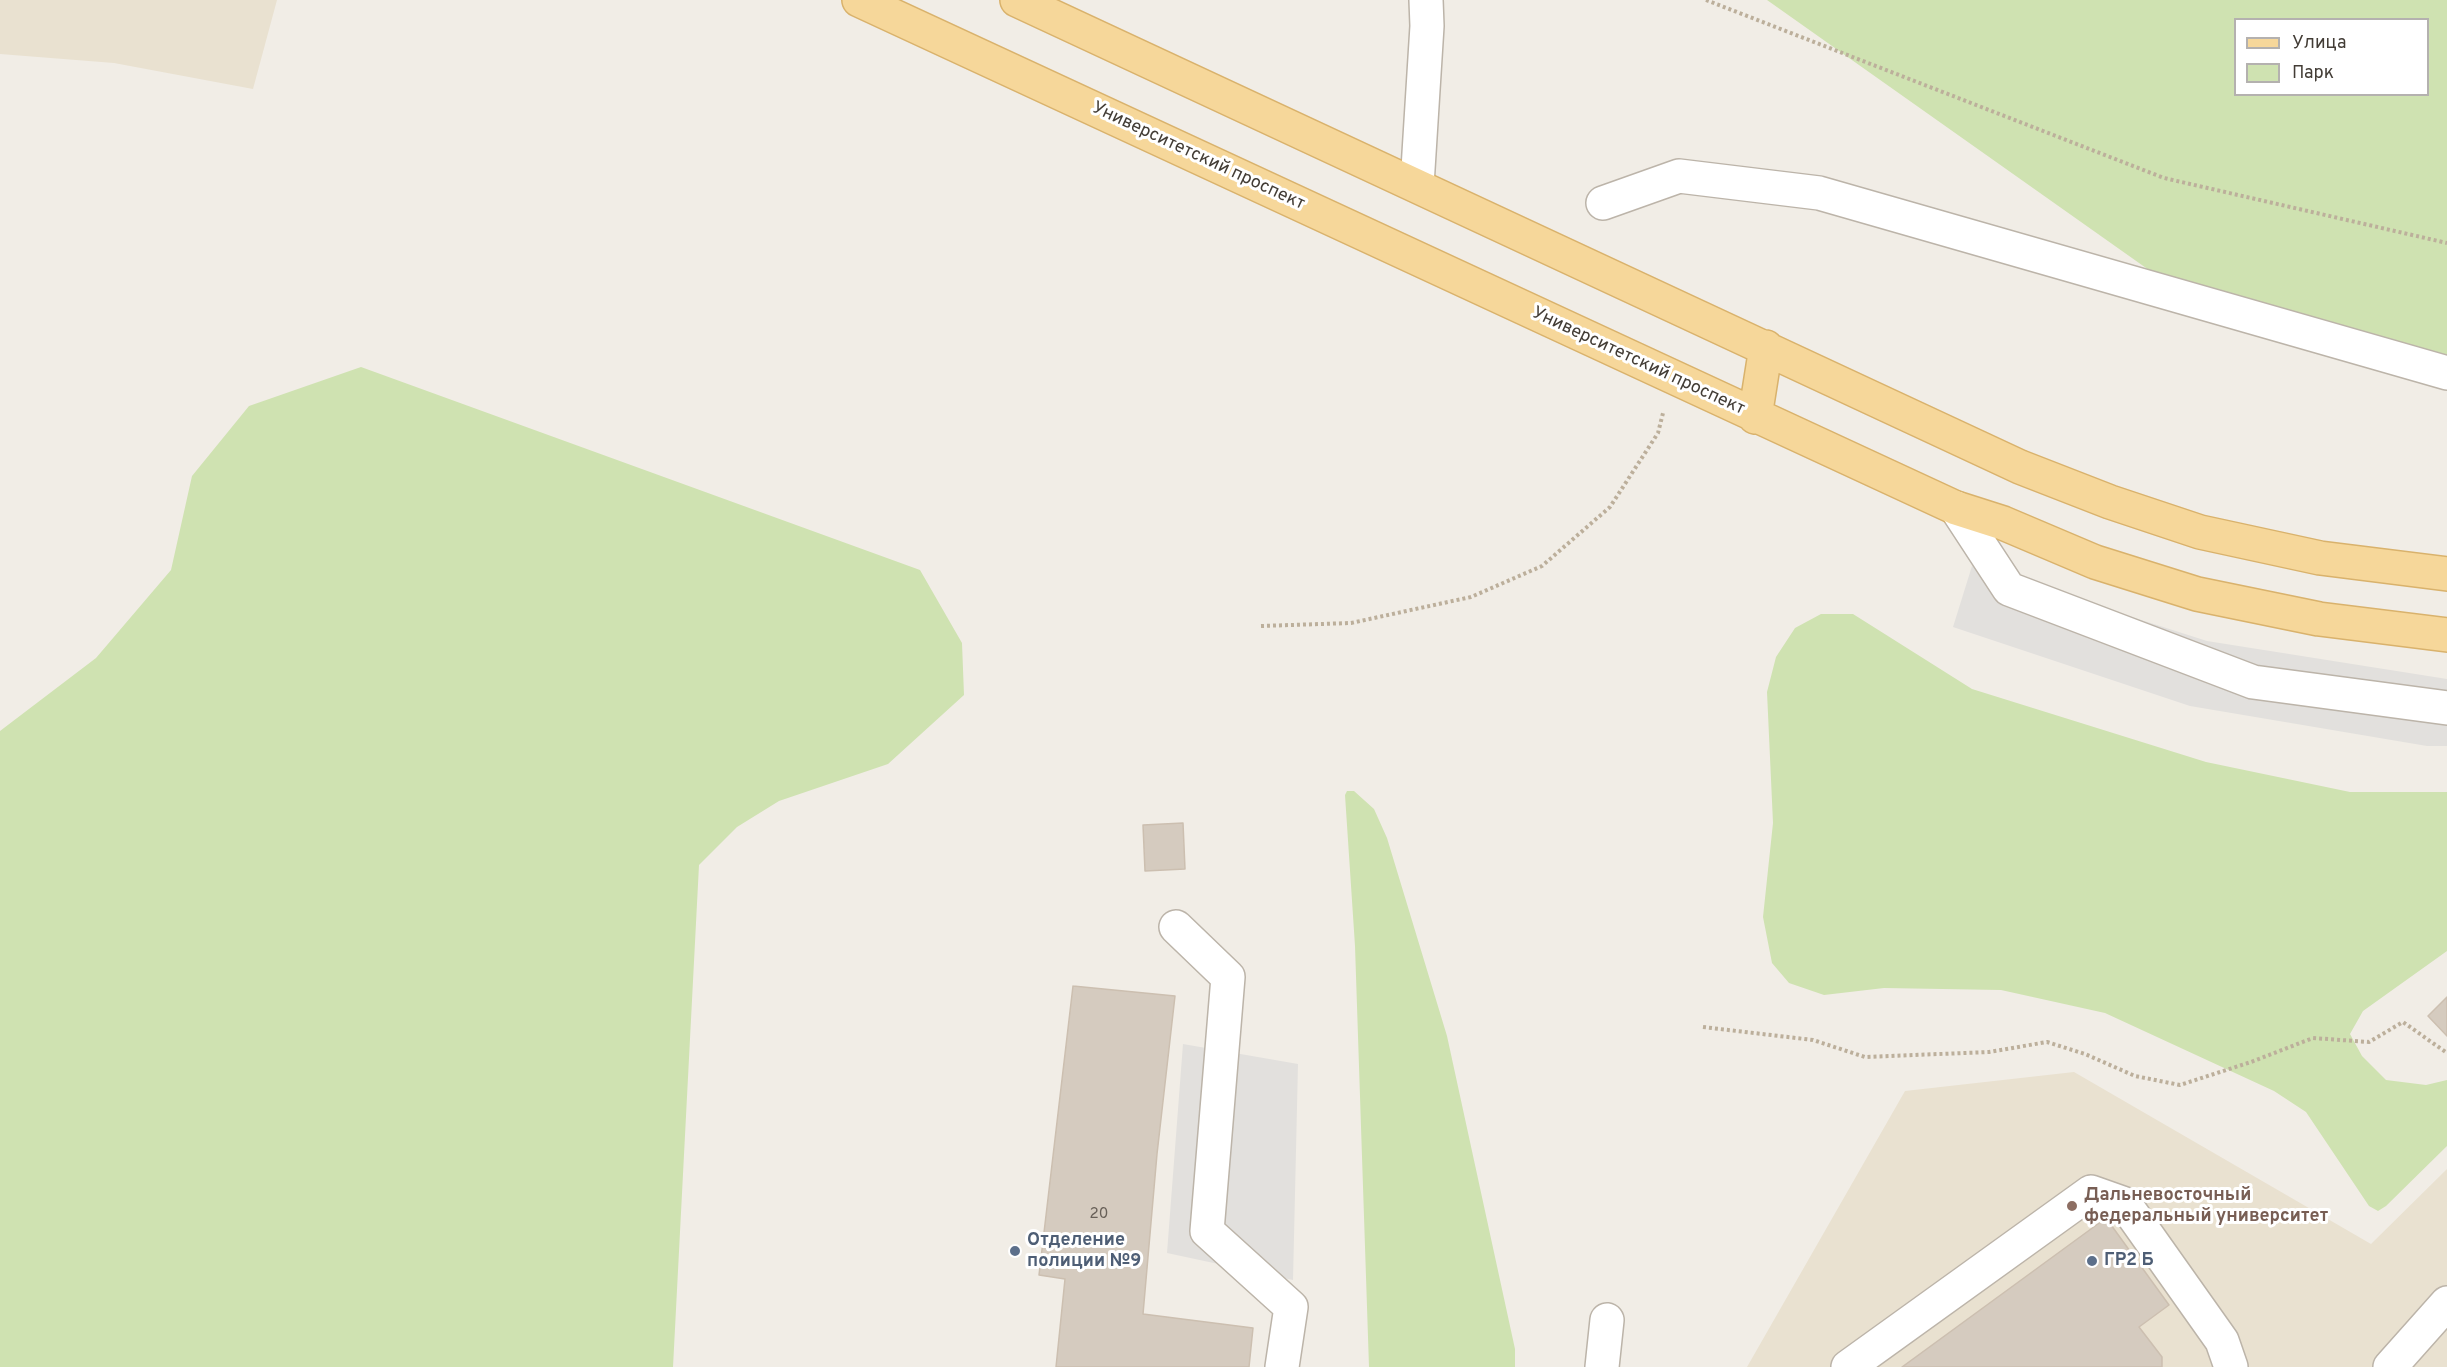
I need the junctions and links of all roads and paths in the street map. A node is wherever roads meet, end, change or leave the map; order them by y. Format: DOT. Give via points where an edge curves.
graph roads {
  1 [pos="859,0"];
  2 [pos="1017,0"];
  3 [pos="1426,0"];
  4 [pos="1706,0"];
  5 [pos="1417,185"];
  6 [pos="1603,203"];
  7 [pos="2447,243"];
  8 [pos="1766,347"];
  9 [pos="2447,373"];
  10 [pos="1671,377"];
  11 [pos="1755,417"];
  12 [pos="1956,508"];
  13 [pos="2447,574"];
  14 [pos="1261,626"];
  15 [pos="2447,635"];
  16 [pos="2447,708"];
  17 [pos="1176,927"];
  18 [pos="1703,1027"];
  19 [pos="2447,1053"];
  20 [pos="2445,1311"];
  21 [pos="1606,1320"];
  22 [pos="1282,1367"];
  23 [pos="1602,1367"];
  24 [pos="1848,1367"];
  25 [pos="2231,1367"];
  26 [pos="2391,1367"];
  1 -- 10 [label="main road, Университетский проспект"];
  2 -- 5 [label="main road"];
  3 -- 5 [label="street"];
  4 -- 7 [label="path" via="2164,178"];
  5 -- 8 [label="main road"];
  6 -- 9 [label="street" via="1679,176 1819,194"];
  8 -- 11 [label="main road"];
  8 -- 13 [label="main road" via="2020,467 2133,510 2200,532 2320,558"];
  10 -- 11 [label="main road, Университетский проспект"];
  10 -- 14 [label="path" via="1658,433 1610,507 1542,566 1471,597 1351,623"];
  11 -- 12 [label="main road, Университетский проспект"];
  12 -- 15 [label="main road, Университетский проспект" via="2095,562 2198,594 2319,620"];
  12 -- 16 [label="street" via="2009,589 2253,682"];
  17 -- 22 [label="street" via="1228,977 1207,1231 1291,1307"];
  18 -- 19 [label="path" via="1813,1040 1865,1057 1989,1052 2047,1042 2135,1076 2180,1084 2313,1038 2369,1042 2403,1022"];
  20 -- 26 [label="street"];
  21 -- 23 [label="street"];
  24 -- 25 [label="street" via="2091,1192 2125,1204 2222,1341"];
}
